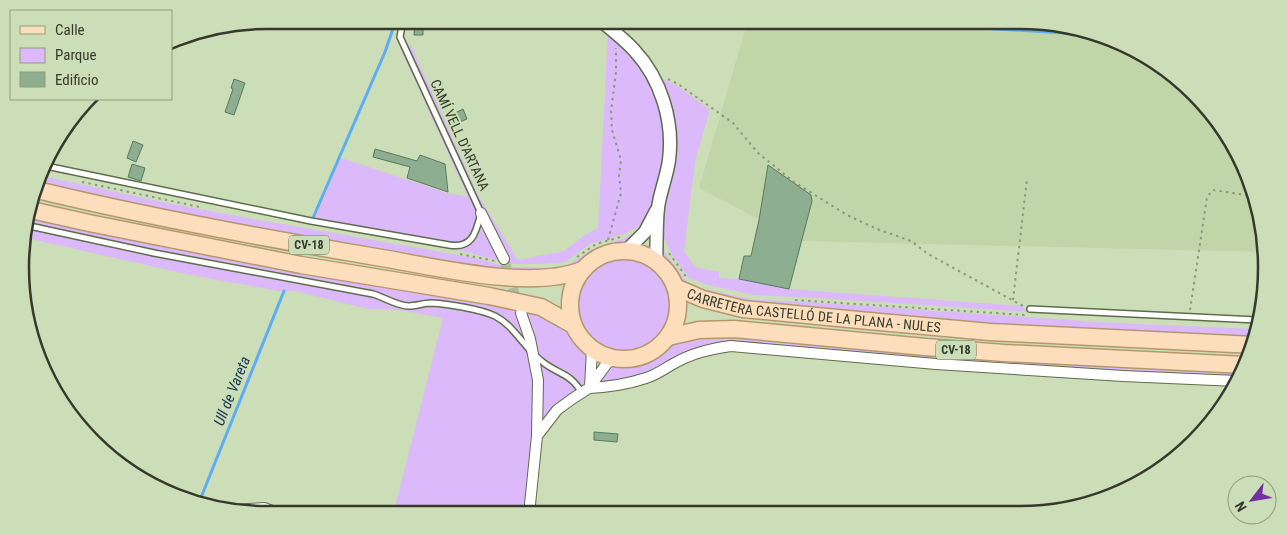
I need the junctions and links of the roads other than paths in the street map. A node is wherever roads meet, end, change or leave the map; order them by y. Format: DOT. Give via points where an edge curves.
graph roads {
  1 [pos="401,29"];
  2 [pos="610,29"];
  3 [pos="51,167"];
  4 [pos="41,191"];
  5 [pos="658,207"];
  6 [pos="36,211"];
  7 [pos="481,213"];
  8 [pos="32,226"];
  9 [pos="626,251"];
  10 [pos="504,259"];
  11 [pos="656,262"];
  12 [pos="582,270"];
  13 [pos="675,287"];
  14 [pos="1030,309"];
  15 [pos="521,313"];
  16 [pos="1252,320"];
  17 [pos="574,325"];
  18 [pos="668,337"];
  19 [pos="1246,345"];
  20 [pos="592,349"];
  21 [pos="533,354"];
  22 [pos="611,358"];
  23 [pos="1238,365"];
  24 [pos="1230,381"];
  25 [pos="586,391"];
  26 [pos="537,436"];
  27 [pos="531,506"];
  1 -- 7 [label="lane, CAMÍ VELL D'ARTANA" via="400,37"];
  2 -- 5 [label="street" via="635,51 650,71 665,107 670,134 669,160"];
  3 -- 7 [label="lane" via="311,221 456,246 472,238"];
  4 -- 12 [label="main road, CV-18" via="288,242 475,273 534,279 568,276"];
  5 -- 9 [label="street" via="645,232"];
  5 -- 11 [label="street"];
  6 -- 17 [label="main road, CV-18" via="292,263 490,296 541,307"];
  7 -- 10 [label="street, CAMÍ VELL D'ARTANA"];
  8 -- 21 [label="lane" via="373,294 400,305 430,303 480,311 507,324"];
  9 -- 11 [label="main road, CV-18" via="642,254"];
  9 -- 12 [label="main road, CV-18" via="602,255"];
  11 -- 13 [label="main road, CV-18"];
  12 -- 17 [label="main road, CV-18" via="573,287 570,306"];
  13 -- 18 [label="main road" via="676,321"];
  13 -- 19 [label="main road, CARRETERA CASTELLÓ DE LA PLANA - NULES / CV-18" via="703,299 743,308 830,318 990,332"];
  14 -- 16 [label="lane"];
  15 -- 21 [label="street"];
  17 -- 20 [label="main road, CV-18"];
  18 -- 22 [label="main road, CV-18" via="646,354 632,359"];
  18 -- 23 [label="main road, CARRETERA CASTELLÓ DE LA PLANA - NULES / CV-18" via="699,330 734,329 984,352"];
  20 -- 22 [label="main road, CV-18"];
  20 -- 25 [label="street"];
  21 -- 25 [label="lane" via="569,376"];
  21 -- 26 [label="street" via="538,380"];
  22 -- 25 [label="street"];
  24 -- 25 [label="street" via="936,364 731,346 706,349 646,379"];
  25 -- 26 [label="street" via="557,410"];
  26 -- 27 [label="street"];
}
